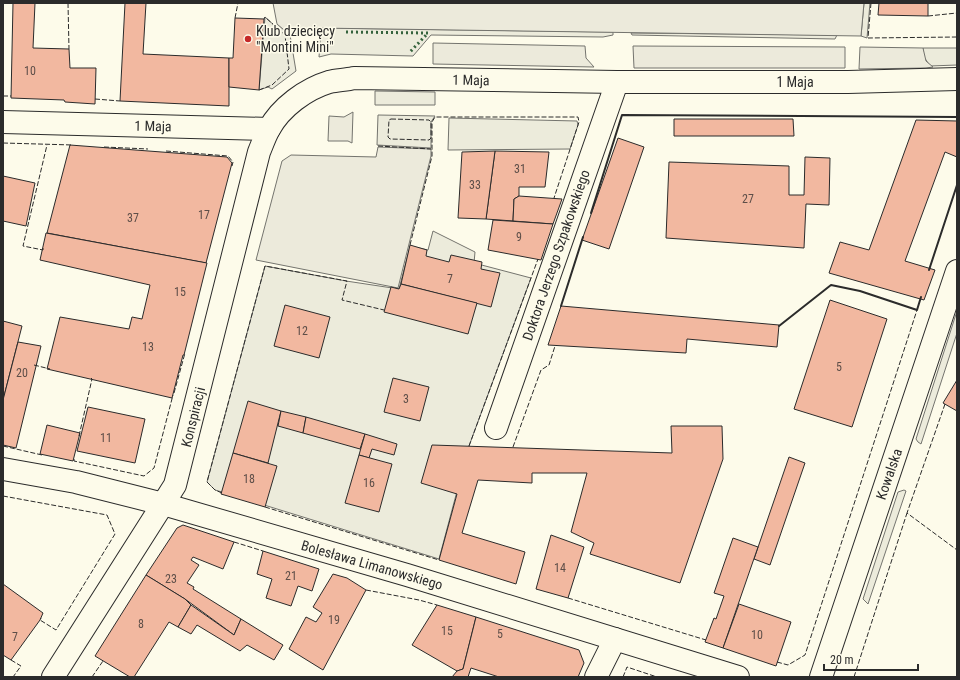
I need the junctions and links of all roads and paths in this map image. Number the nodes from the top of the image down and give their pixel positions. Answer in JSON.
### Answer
{"nodes":[{"id":1,"x":957,"y":79,"type":"edge"},
{"id":2,"x":617,"y":82,"type":"junction"},
{"id":3,"x":3,"y":122,"type":"edge"},
{"id":4,"x":269,"y":129,"type":"junction"},
{"id":5,"x":957,"y":271,"type":"edge"},
{"id":6,"x":496,"y":428,"type":"dead end"},
{"id":7,"x":3,"y":468,"type":"edge"},
{"id":8,"x":163,"y":504,"type":"junction"},
{"id":9,"x":615,"y":639,"type":"junction"},
{"id":10,"x":53,"y":677,"type":"edge"},
{"id":11,"x":596,"y":677,"type":"edge"},
{"id":12,"x":738,"y":677,"type":"edge"},
{"id":13,"x":821,"y":677,"type":"edge"}],
"edges":[{"from":1,"to":2,"type":"street","name":"1 Maja"},
{"from":2,"to":4,"type":"street","name":"1 Maja"},
{"from":2,"to":6,"type":"street","name":"Doktora Jerzego Szpakowskiego"},
{"from":3,"to":4,"type":"street","name":"1 Maja"},
{"from":4,"to":8,"type":"street","name":"Konspiracji"},
{"from":5,"to":13,"type":"street","name":"Kowalska"},
{"from":7,"to":8,"type":"street","name":"Bolesława Limanowskiego"},
{"from":8,"to":9,"type":"street","name":"Bolesława Limanowskiego"},
{"from":8,"to":10,"type":"street","name":"Konspiracji"},
{"from":9,"to":11,"type":"street"},
{"from":9,"to":12,"type":"street","name":"Bolesława Limanowskiego"}]}
